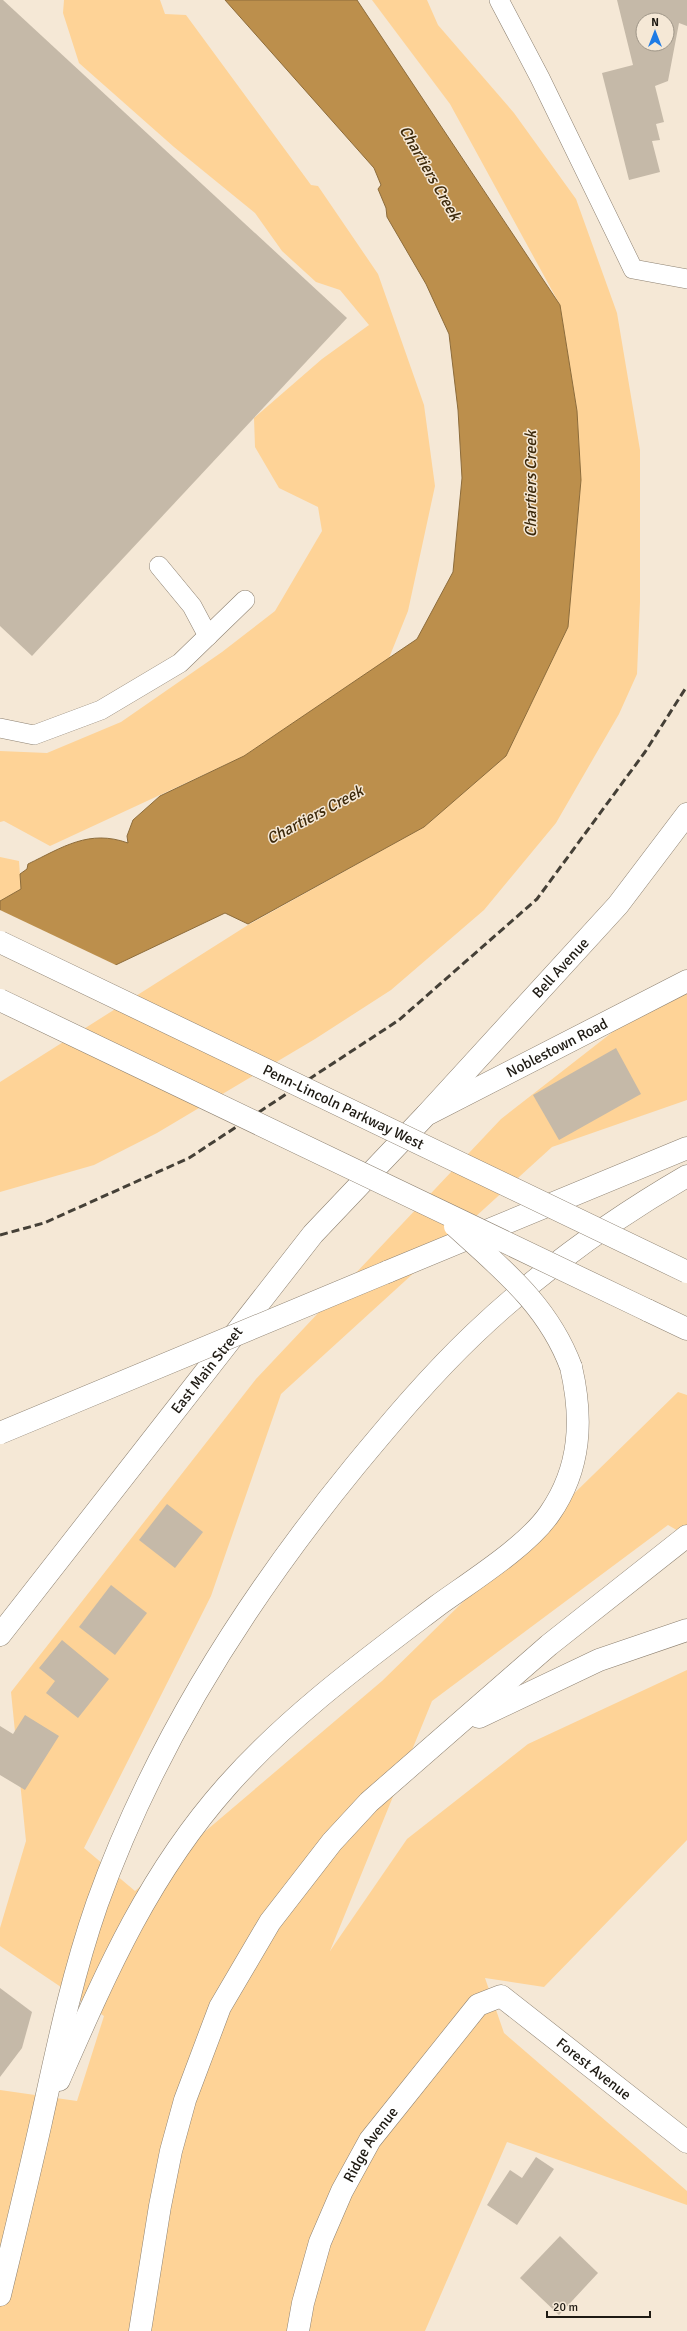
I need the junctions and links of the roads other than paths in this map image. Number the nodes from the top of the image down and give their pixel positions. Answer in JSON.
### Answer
{"nodes":[{"id":1,"x":499,"y":0,"type":"edge"},
{"id":2,"x":687,"y":279,"type":"edge"},
{"id":3,"x":159,"y":566,"type":"dead end"},
{"id":4,"x":245,"y":600,"type":"dead end"},
{"id":5,"x":208,"y":636,"type":"junction"},
{"id":6,"x":0,"y":728,"type":"edge"},
{"id":7,"x":687,"y":814,"type":"edge"},
{"id":8,"x":0,"y":942,"type":"edge"},
{"id":9,"x":687,"y":981,"type":"edge"},
{"id":10,"x":0,"y":1000,"type":"edge"},
{"id":11,"x":426,"y":1115,"type":"junction"},
{"id":12,"x":687,"y":1148,"type":"edge"},
{"id":13,"x":687,"y":1176,"type":"edge"},
{"id":14,"x":438,"y":1210,"type":"junction"},
{"id":15,"x":687,"y":1272,"type":"edge"},
{"id":16,"x":687,"y":1329,"type":"edge"},
{"id":17,"x":0,"y":1433,"type":"edge"},
{"id":18,"x":687,"y":1536,"type":"edge"},
{"id":19,"x":687,"y":1630,"type":"edge"},
{"id":20,"x":0,"y":1635,"type":"edge"},
{"id":21,"x":455,"y":1729,"type":"junction"},
{"id":22,"x":501,"y":1996,"type":"joint"},
{"id":23,"x":41,"y":2121,"type":"junction"},
{"id":24,"x":687,"y":2142,"type":"edge"},
{"id":25,"x":0,"y":2295,"type":"edge"},
{"id":26,"x":140,"y":2331,"type":"edge"},
{"id":27,"x":298,"y":2331,"type":"edge"}],
"edges":[{"from":1,"to":2,"type":"lane"},
{"from":3,"to":5,"type":"lane"},
{"from":4,"to":5,"type":"lane"},
{"from":5,"to":6,"type":"lane"},
{"from":7,"to":11,"type":"main road","name":"Bell Avenue"},
{"from":8,"to":15,"type":"main road","name":"Penn-Lincoln Parkway West","bridge":true},
{"from":9,"to":11,"type":"main road","name":"Noblestown Road"},
{"from":10,"to":14,"type":"main road","bridge":true},
{"from":11,"to":20,"type":"main road","name":"East Main Street"},
{"from":12,"to":17,"type":"main road","bridge":true},
{"from":13,"to":23,"type":"main road"},
{"from":14,"to":16,"type":"main road","bridge":true},
{"from":14,"to":23,"type":"main road","bridge":true},
{"from":18,"to":21,"type":"main road"},
{"from":19,"to":21,"type":"main road"},
{"from":21,"to":26,"type":"main road"},
{"from":22,"to":24,"type":"main road","name":"Forest Avenue"},
{"from":22,"to":27,"type":"main road","name":"Ridge Avenue"},
{"from":23,"to":25,"type":"main road"}]}
